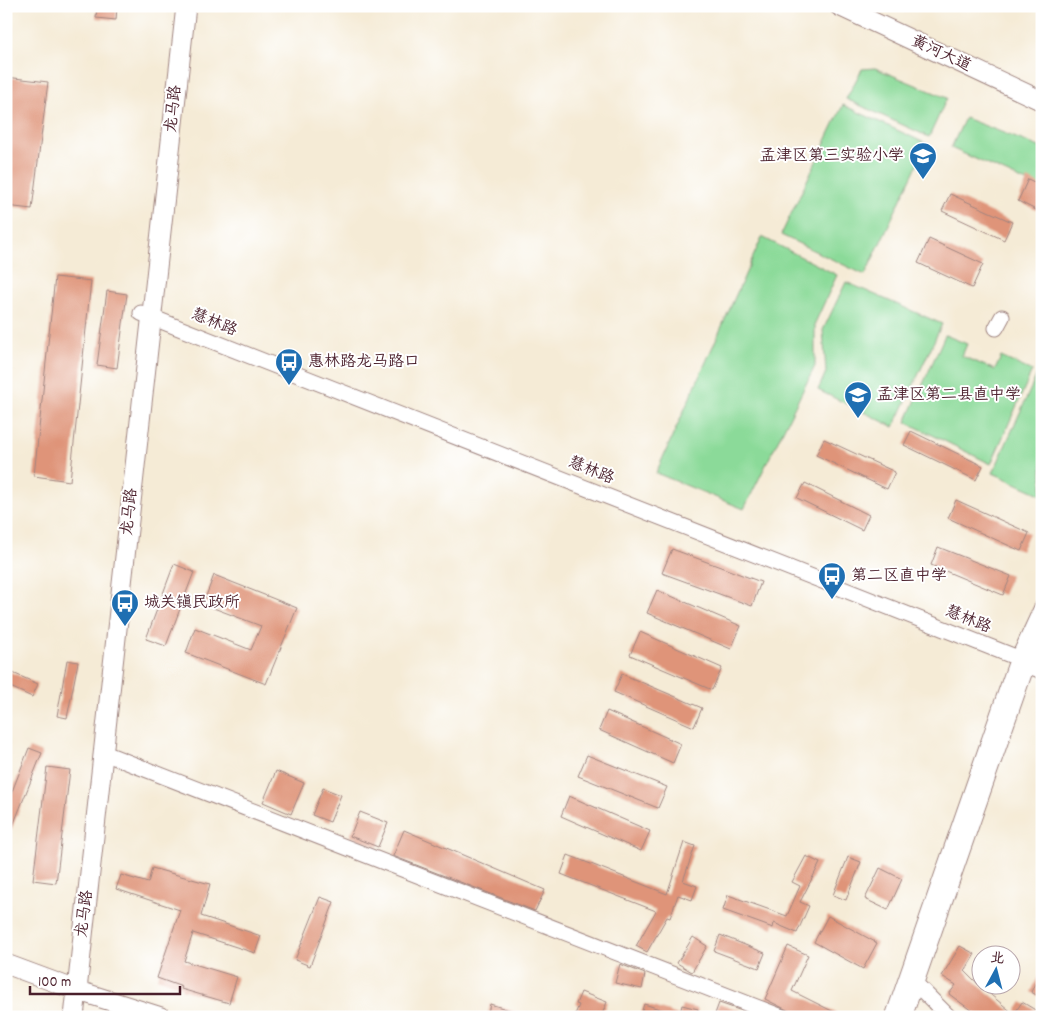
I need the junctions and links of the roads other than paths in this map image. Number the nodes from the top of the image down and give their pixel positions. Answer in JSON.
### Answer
{"nodes":[{"id":1,"x":174,"y":6,"type":"edge"},
{"id":2,"x":186,"y":6,"type":"edge"},
{"id":3,"x":839,"y":6,"type":"edge"},
{"id":4,"x":862,"y":6,"type":"edge"},
{"id":5,"x":1042,"y":90,"type":"edge"},
{"id":6,"x":1042,"y":101,"type":"edge"},
{"id":7,"x":146,"y":319,"type":"junction"},
{"id":8,"x":1042,"y":607,"type":"edge"},
{"id":9,"x":1042,"y":632,"type":"edge"},
{"id":10,"x":1020,"y":663,"type":"junction"},
{"id":11,"x":1042,"y":671,"type":"edge"},
{"id":12,"x":104,"y":752,"type":"junction"},
{"id":13,"x":6,"y":964,"type":"edge"},
{"id":14,"x":6,"y":976,"type":"edge"},
{"id":15,"x":910,"y":982,"type":"junction"},
{"id":16,"x":70,"y":1002,"type":"edge"},
{"id":17,"x":121,"y":1017,"type":"edge"},
{"id":18,"x":161,"y":1017,"type":"edge"},
{"id":19,"x":782,"y":1017,"type":"edge"},
{"id":20,"x":893,"y":1017,"type":"edge"},
{"id":21,"x":904,"y":1017,"type":"edge"},
{"id":22,"x":949,"y":1017,"type":"edge"}],
"edges":[{"from":1,"to":7,"type":"main road","name":"龙马路"},
{"from":2,"to":7,"type":"main road","name":"龙马路"},
{"from":3,"to":6,"type":"main road","name":"黄河大道"},
{"from":4,"to":5,"type":"main road","name":"黄河大道"},
{"from":7,"to":10,"type":"street","name":"慧林路"},
{"from":7,"to":12,"type":"main road","name":"龙马路"},
{"from":7,"to":16,"type":"main road","name":"龙马路"},
{"from":8,"to":10,"type":"street"},
{"from":9,"to":10,"type":"street"},
{"from":10,"to":11,"type":"street","name":"慧林路"},
{"from":10,"to":15,"type":"street"},
{"from":12,"to":16,"type":"main road","name":"龙马路"},
{"from":12,"to":19,"type":"street"},
{"from":13,"to":16,"type":"main road"},
{"from":14,"to":16,"type":"main road"},
{"from":15,"to":20,"type":"street"},
{"from":15,"to":21,"type":"street"},
{"from":15,"to":22,"type":"street"},
{"from":16,"to":17,"type":"main road"},
{"from":16,"to":18,"type":"main road"}]}
